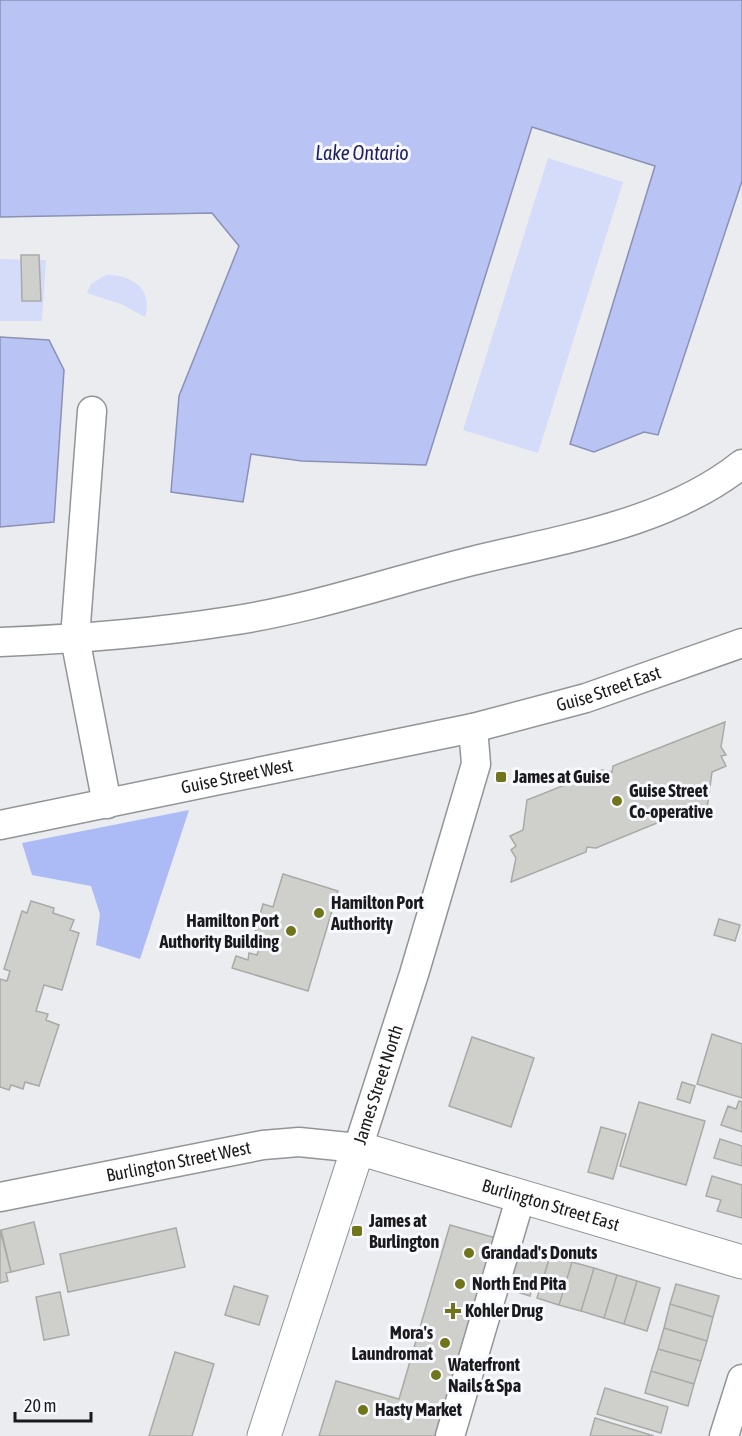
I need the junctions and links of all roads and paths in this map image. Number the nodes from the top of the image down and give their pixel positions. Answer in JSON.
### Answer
{"nodes":[{"id":1,"x":92,"y":411,"type":"dead end"},
{"id":2,"x":742,"y":464,"type":"edge"},
{"id":3,"x":75,"y":638,"type":"junction"},
{"id":4,"x":0,"y":642,"type":"edge"},
{"id":5,"x":742,"y":643,"type":"edge"},
{"id":6,"x":473,"y":728,"type":"junction"},
{"id":7,"x":107,"y":804,"type":"junction"},
{"id":8,"x":0,"y":825,"type":"edge"},
{"id":9,"x":358,"y":1148,"type":"junction"},
{"id":10,"x":521,"y":1196,"type":"junction"},
{"id":11,"x":0,"y":1197,"type":"edge"},
{"id":12,"x":742,"y":1262,"type":"edge"},
{"id":13,"x":742,"y":1379,"type":"edge"},
{"id":14,"x":264,"y":1436,"type":"edge"},
{"id":15,"x":450,"y":1436,"type":"edge"},
{"id":16,"x":724,"y":1436,"type":"edge"}],
"edges":[{"from":1,"to":3,"type":"street"},
{"from":2,"to":3,"type":"street"},
{"from":3,"to":4,"type":"street"},
{"from":3,"to":7,"type":"street"},
{"from":5,"to":6,"type":"street","name":"Guise Street East"},
{"from":6,"to":7,"type":"street","name":"Guise Street West"},
{"from":6,"to":9,"type":"street","name":"James Street North"},
{"from":7,"to":8,"type":"street","name":"Guise Street West"},
{"from":9,"to":10,"type":"main road","name":"Burlington Street East"},
{"from":9,"to":11,"type":"street","name":"Burlington Street West"},
{"from":9,"to":14,"type":"main road","name":"James Street North"},
{"from":10,"to":12,"type":"main road","name":"Burlington Street East"},
{"from":10,"to":15,"type":"street"},
{"from":13,"to":16,"type":"street"}]}
